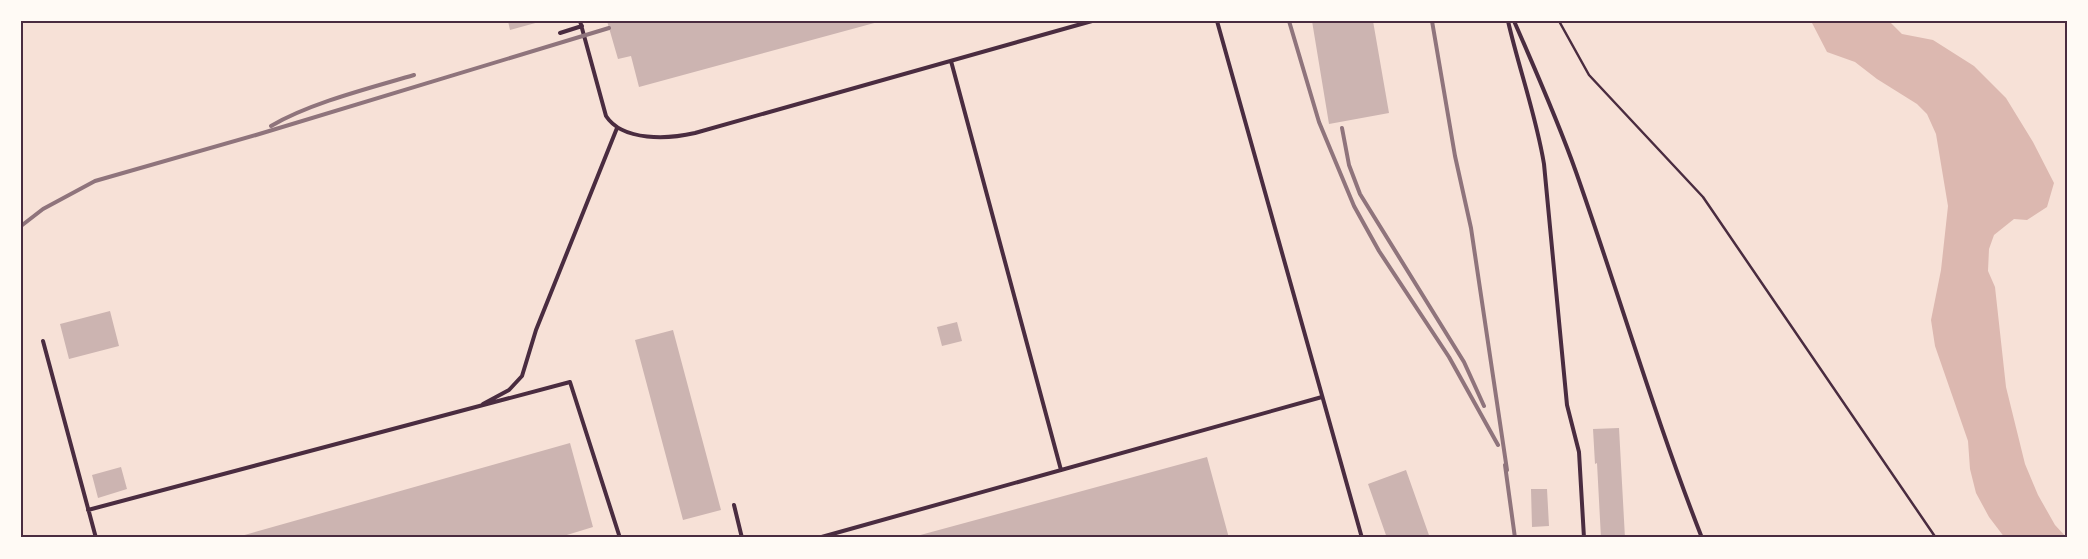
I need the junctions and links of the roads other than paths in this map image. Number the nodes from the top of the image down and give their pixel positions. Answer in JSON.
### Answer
{"nodes":[{"id":1,"x":1092,"y":21,"type":"edge"},
{"id":2,"x":1218,"y":21,"type":"edge"},
{"id":3,"x":1508,"y":21,"type":"edge"},
{"id":4,"x":1514,"y":21,"type":"edge"},
{"id":5,"x":581,"y":24,"type":"edge"},
{"id":6,"x":560,"y":33,"type":"dead end"},
{"id":7,"x":950,"y":61,"type":"junction"},
{"id":8,"x":617,"y":128,"type":"junction"},
{"id":9,"x":43,"y":341,"type":"dead end"},
{"id":10,"x":1322,"y":397,"type":"junction"},
{"id":11,"x":476,"y":407,"type":"junction"},
{"id":12,"x":1061,"y":470,"type":"junction"},
{"id":13,"x":734,"y":505,"type":"dead end"},
{"id":14,"x":88,"y":510,"type":"junction"},
{"id":15,"x":96,"y":538,"type":"edge"},
{"id":16,"x":620,"y":538,"type":"edge"},
{"id":17,"x":742,"y":538,"type":"edge"},
{"id":18,"x":818,"y":538,"type":"edge"},
{"id":19,"x":1362,"y":538,"type":"edge"},
{"id":20,"x":1584,"y":538,"type":"edge"},
{"id":21,"x":1702,"y":538,"type":"edge"}],
"edges":[{"from":1,"to":7,"type":"lane"},
{"from":2,"to":10,"type":"lane"},
{"from":3,"to":20,"type":"lane"},
{"from":4,"to":21,"type":"lane"},
{"from":5,"to":6,"type":"lane"},
{"from":5,"to":8,"type":"lane"},
{"from":7,"to":8,"type":"lane"},
{"from":7,"to":12,"type":"lane"},
{"from":8,"to":11,"type":"lane"},
{"from":9,"to":14,"type":"lane"},
{"from":10,"to":12,"type":"lane"},
{"from":10,"to":19,"type":"lane"},
{"from":11,"to":14,"type":"lane"},
{"from":11,"to":16,"type":"lane"},
{"from":12,"to":18,"type":"lane"},
{"from":13,"to":17,"type":"lane"},
{"from":14,"to":15,"type":"lane"}]}
